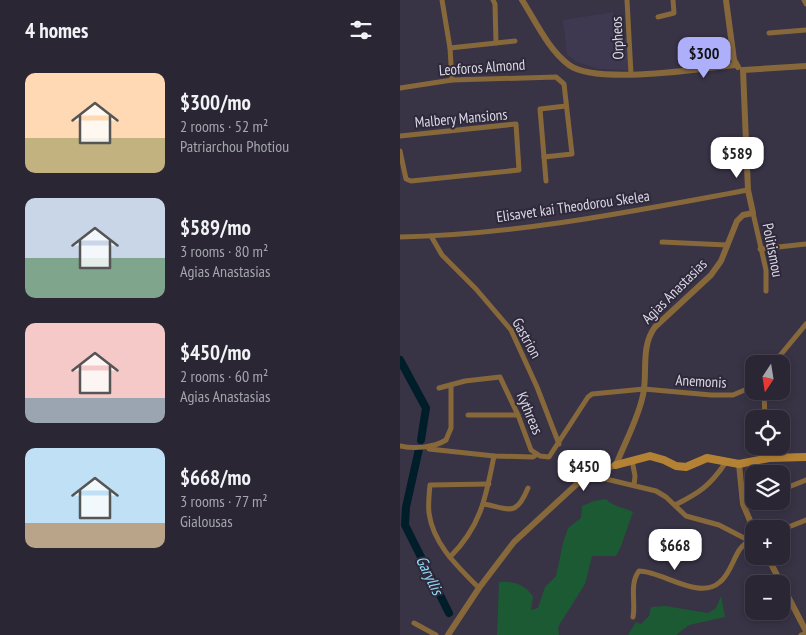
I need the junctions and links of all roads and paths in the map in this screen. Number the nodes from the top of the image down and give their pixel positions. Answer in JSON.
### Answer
{"nodes":[{"id":1,"x":442,"y":0,"type":"edge"},
{"id":2,"x":492,"y":0,"type":"edge"},
{"id":3,"x":522,"y":0,"type":"edge"},
{"id":4,"x":627,"y":0,"type":"edge"},
{"id":5,"x":673,"y":0,"type":"edge"},
{"id":6,"x":726,"y":0,"type":"edge"},
{"id":7,"x":804,"y":0,"type":"edge"},
{"id":8,"x":806,"y":4,"type":"edge"},
{"id":9,"x":658,"y":17,"type":"dead end"},
{"id":10,"x":806,"y":30,"type":"edge"},
{"id":11,"x":769,"y":33,"type":"dead end"},
{"id":12,"x":515,"y":41,"type":"dead end"},
{"id":13,"x":496,"y":43,"type":"junction"},
{"id":14,"x":450,"y":48,"type":"junction"},
{"id":15,"x":736,"y":65,"type":"junction"},
{"id":16,"x":806,"y":66,"type":"edge"},
{"id":17,"x":743,"y":70,"type":"junction"},
{"id":18,"x":631,"y":74,"type":"junction"},
{"id":19,"x":452,"y":80,"type":"junction"},
{"id":20,"x":400,"y":88,"type":"edge"},
{"id":21,"x":566,"y":106,"type":"junction"},
{"id":22,"x":400,"y":136,"type":"edge"},
{"id":23,"x":400,"y":151,"type":"edge"},
{"id":24,"x":544,"y":157,"type":"junction"},
{"id":25,"x":401,"y":158,"type":"edge"},
{"id":26,"x":546,"y":181,"type":"dead end"},
{"id":27,"x":748,"y":190,"type":"junction"},
{"id":28,"x":753,"y":213,"type":"junction"},
{"id":29,"x":431,"y":236,"type":"junction"},
{"id":30,"x":400,"y":237,"type":"edge"},
{"id":31,"x":662,"y":242,"type":"dead end"},
{"id":32,"x":806,"y":244,"type":"edge"},
{"id":33,"x":727,"y":246,"type":"junction"},
{"id":34,"x":760,"y":249,"type":"junction"},
{"id":35,"x":766,"y":291,"type":"dead end"},
{"id":36,"x":806,"y":324,"type":"edge"},
{"id":37,"x":781,"y":355,"type":"edge"},
{"id":38,"x":451,"y":385,"type":"junction"},
{"id":39,"x":439,"y":388,"type":"dead end"},
{"id":40,"x":644,"y":389,"type":"junction"},
{"id":41,"x":745,"y":391,"type":"edge"},
{"id":42,"x":468,"y":415,"type":"dead end"},
{"id":43,"x":518,"y":415,"type":"junction"},
{"id":44,"x":559,"y":444,"type":"junction"},
{"id":45,"x":400,"y":446,"type":"edge"},
{"id":46,"x":429,"y":449,"type":"dead end"},
{"id":47,"x":536,"y":455,"type":"junction"},
{"id":48,"x":761,"y":455,"type":"edge"},
{"id":49,"x":494,"y":456,"type":"junction"},
{"id":50,"x":806,"y":457,"type":"edge"},
{"id":51,"x":761,"y":459,"type":"junction"},
{"id":52,"x":632,"y":460,"type":"junction"},
{"id":53,"x":726,"y":462,"type":"junction"},
{"id":54,"x":739,"y":464,"type":"junction"},
{"id":55,"x":616,"y":465,"type":"junction"},
{"id":56,"x":594,"y":473,"type":"junction"},
{"id":57,"x":806,"y":480,"type":"edge"},
{"id":58,"x":488,"y":484,"type":"junction"},
{"id":59,"x":634,"y":485,"type":"junction"},
{"id":60,"x":790,"y":486,"type":"edge"},
{"id":61,"x":528,"y":488,"type":"dead end"},
{"id":62,"x":484,"y":504,"type":"junction"},
{"id":63,"x":675,"y":505,"type":"junction"},
{"id":64,"x":750,"y":520,"type":"edge"},
{"id":65,"x":804,"y":520,"type":"edge"},
{"id":66,"x":790,"y":526,"type":"edge"},
{"id":67,"x":806,"y":528,"type":"edge"},
{"id":68,"x":745,"y":538,"type":"edge"},
{"id":69,"x":745,"y":543,"type":"edge"},
{"id":70,"x":450,"y":557,"type":"junction"},
{"id":71,"x":772,"y":565,"type":"edge"},
{"id":72,"x":479,"y":588,"type":"junction"},
{"id":73,"x":633,"y":617,"type":"dead end"},
{"id":74,"x":414,"y":623,"type":"dead end"},
{"id":75,"x":806,"y":632,"type":"edge"},
{"id":76,"x":436,"y":635,"type":"edge"},
{"id":77,"x":448,"y":635,"type":"edge"},
{"id":78,"x":801,"y":635,"type":"edge"}],
"edges":[{"from":1,"to":14,"type":"street"},
{"from":2,"to":13,"type":"street"},
{"from":3,"to":18,"type":"street"},
{"from":4,"to":18,"type":"street","name":"Orpheos"},
{"from":5,"to":9,"type":"street"},
{"from":6,"to":15,"type":"street"},
{"from":7,"to":8,"type":"street"},
{"from":10,"to":11,"type":"street"},
{"from":12,"to":13,"type":"street"},
{"from":13,"to":14,"type":"street"},
{"from":14,"to":19,"type":"street"},
{"from":15,"to":17,"type":"street"},
{"from":15,"to":18,"type":"street"},
{"from":16,"to":17,"type":"street"},
{"from":17,"to":27,"type":"street"},
{"from":19,"to":20,"type":"street","name":"Leoforos Almond"},
{"from":19,"to":21,"type":"street","name":"Leoforos Almond"},
{"from":21,"to":24,"type":"street"},
{"from":21,"to":24,"type":"street"},
{"from":22,"to":25,"type":"street","name":"Malbery Mansions"},
{"from":23,"to":25,"type":"street","name":"Malbery Mansions"},
{"from":24,"to":26,"type":"street"},
{"from":27,"to":28,"type":"street"},
{"from":27,"to":29,"type":"street","name":"Elisavet kai Theodorou Skelea"},
{"from":28,"to":33,"type":"street","name":"Agias Anastasias"},
{"from":28,"to":34,"type":"street","name":"Politismou"},
{"from":29,"to":30,"type":"street","name":"Elisavet kai Theodorou Skelea"},
{"from":29,"to":44,"type":"street","name":"Gastrion"},
{"from":31,"to":33,"type":"street"},
{"from":32,"to":34,"type":"street"},
{"from":33,"to":40,"type":"street","name":"Agias Anastasias"},
{"from":34,"to":35,"type":"street","name":"Politismou"},
{"from":36,"to":37,"type":"street"},
{"from":38,"to":39,"type":"street"},
{"from":38,"to":43,"type":"street","name":"Kythreas"},
{"from":38,"to":45,"type":"street"},
{"from":40,"to":41,"type":"street","name":"Anemonis"},
{"from":40,"to":44,"type":"street","name":"Kythreas"},
{"from":40,"to":55,"type":"street","name":"Agias Anastasias"},
{"from":42,"to":43,"type":"street"},
{"from":43,"to":47,"type":"street","name":"Kythreas"},
{"from":44,"to":47,"type":"street","name":"Kythreas"},
{"from":46,"to":49,"type":"street"},
{"from":47,"to":49,"type":"street"},
{"from":48,"to":51,"type":"street"},
{"from":49,"to":58,"type":"street"},
{"from":50,"to":51,"type":"main road"},
{"from":51,"to":54,"type":"main road"},
{"from":52,"to":53,"type":"main road"},
{"from":52,"to":55,"type":"main road"},
{"from":52,"to":59,"type":"street"},
{"from":53,"to":54,"type":"main road"},
{"from":53,"to":63,"type":"street"},
{"from":54,"to":64,"type":"street"},
{"from":55,"to":56,"type":"street"},
{"from":56,"to":59,"type":"street"},
{"from":56,"to":72,"type":"street"},
{"from":57,"to":60,"type":"street"},
{"from":58,"to":62,"type":"street"},
{"from":58,"to":70,"type":"street"},
{"from":59,"to":63,"type":"street"},
{"from":61,"to":62,"type":"street"},
{"from":62,"to":70,"type":"street"},
{"from":63,"to":68,"type":"street"},
{"from":65,"to":66,"type":"street"},
{"from":65,"to":67,"type":"street"},
{"from":69,"to":73,"type":"street"},
{"from":70,"to":72,"type":"street"},
{"from":71,"to":75,"type":"street"},
{"from":72,"to":77,"type":"street"},
{"from":74,"to":76,"type":"street"},
{"from":75,"to":78,"type":"street"}]}
